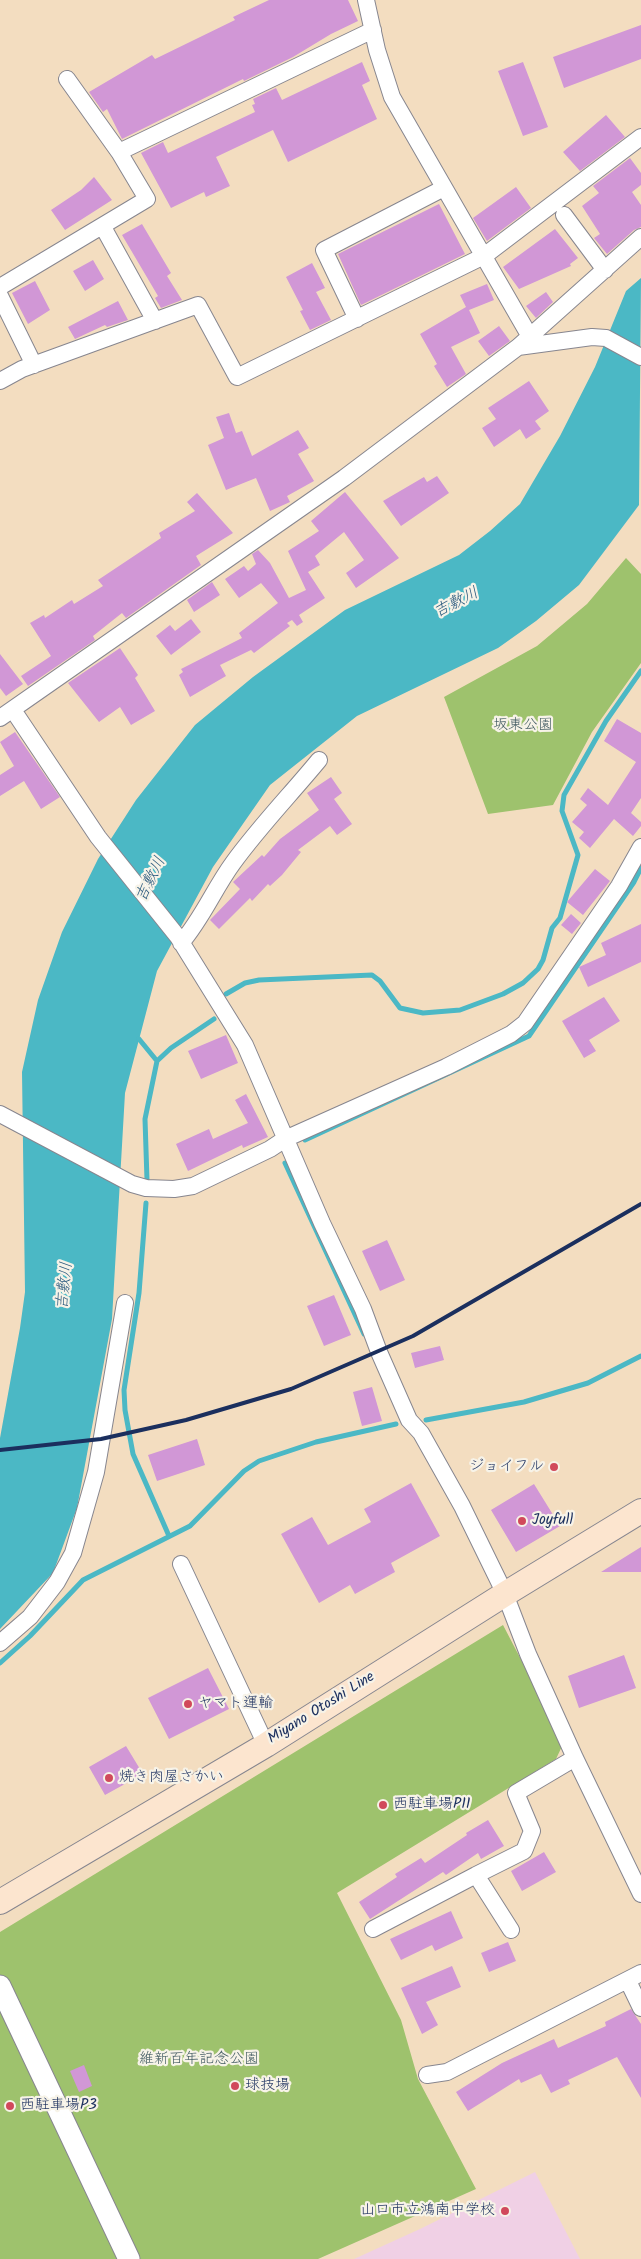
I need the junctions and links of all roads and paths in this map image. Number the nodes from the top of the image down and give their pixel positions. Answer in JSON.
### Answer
{"nodes":[{"id":1,"x":366,"y":0,"type":"edge"},
{"id":2,"x":373,"y":30,"type":"junction"},
{"id":3,"x":67,"y":79,"type":"dead end"},
{"id":4,"x":641,"y":138,"type":"edge"},
{"id":5,"x":119,"y":152,"type":"junction"},
{"id":6,"x":444,"y":188,"type":"junction"},
{"id":7,"x":564,"y":215,"type":"dead end"},
{"id":8,"x":103,"y":227,"type":"junction"},
{"id":9,"x":641,"y":238,"type":"edge"},
{"id":10,"x":484,"y":256,"type":"junction"},
{"id":11,"x":605,"y":270,"type":"junction"},
{"id":12,"x":0,"y":287,"type":"edge"},
{"id":13,"x":0,"y":296,"type":"edge"},
{"id":14,"x":357,"y":319,"type":"junction"},
{"id":15,"x":155,"y":321,"type":"junction"},
{"id":16,"x":529,"y":335,"type":"junction"},
{"id":17,"x":518,"y":347,"type":"junction"},
{"id":18,"x":641,"y":358,"type":"edge"},
{"id":19,"x":34,"y":365,"type":"junction"},
{"id":20,"x":0,"y":381,"type":"edge"},
{"id":21,"x":6,"y":714,"type":"edge"},
{"id":22,"x":319,"y":760,"type":"dead end"},
{"id":23,"x":641,"y":847,"type":"edge"},
{"id":24,"x":180,"y":940,"type":"junction"},
{"id":25,"x":6,"y":1118,"type":"edge"},
{"id":26,"x":285,"y":1139,"type":"junction"},
{"id":27,"x":125,"y":1303,"type":"dead end"},
{"id":28,"x":641,"y":1511,"type":"edge"},
{"id":29,"x":181,"y":1564,"type":"dead end"},
{"id":30,"x":505,"y":1594,"type":"junction"},
{"id":31,"x":0,"y":1643,"type":"edge"},
{"id":32,"x":266,"y":1745,"type":"junction"},
{"id":33,"x":575,"y":1758,"type":"junction"},
{"id":34,"x":476,"y":1875,"type":"junction"},
{"id":35,"x":641,"y":1894,"type":"edge"},
{"id":36,"x":0,"y":1902,"type":"edge"},
{"id":37,"x":373,"y":1929,"type":"dead end"},
{"id":38,"x":511,"y":1930,"type":"dead end"},
{"id":39,"x":634,"y":1977,"type":"edge"},
{"id":40,"x":0,"y":1986,"type":"edge"},
{"id":41,"x":641,"y":2008,"type":"edge"},
{"id":42,"x":427,"y":2075,"type":"dead end"},
{"id":43,"x":129,"y":2259,"type":"edge"}],
"edges":[{"from":1,"to":2,"type":"street"},
{"from":2,"to":5,"type":"street"},
{"from":2,"to":6,"type":"street"},
{"from":3,"to":5,"type":"street"},
{"from":4,"to":10,"type":"street"},
{"from":5,"to":8,"type":"street"},
{"from":6,"to":10,"type":"street"},
{"from":6,"to":14,"type":"street"},
{"from":7,"to":11,"type":"street"},
{"from":8,"to":12,"type":"street"},
{"from":8,"to":15,"type":"street"},
{"from":9,"to":11,"type":"street"},
{"from":10,"to":14,"type":"street"},
{"from":10,"to":16,"type":"street"},
{"from":11,"to":16,"type":"street"},
{"from":13,"to":19,"type":"street"},
{"from":14,"to":15,"type":"street"},
{"from":15,"to":19,"type":"street"},
{"from":16,"to":17,"type":"street"},
{"from":17,"to":18,"type":"street"},
{"from":17,"to":21,"type":"street"},
{"from":19,"to":20,"type":"street"},
{"from":21,"to":24,"type":"street"},
{"from":22,"to":24,"type":"street"},
{"from":23,"to":26,"type":"street"},
{"from":24,"to":26,"type":"street"},
{"from":25,"to":26,"type":"street"},
{"from":26,"to":30,"type":"street"},
{"from":27,"to":31,"type":"street"},
{"from":28,"to":30,"type":"main road","name":"Miyano Otoshi Line"},
{"from":29,"to":32,"type":"street"},
{"from":30,"to":32,"type":"main road","name":"Miyano Otoshi Line"},
{"from":30,"to":33,"type":"street"},
{"from":32,"to":36,"type":"main road","name":"Miyano Otoshi Line"},
{"from":33,"to":34,"type":"street"},
{"from":33,"to":35,"type":"street"},
{"from":34,"to":37,"type":"street"},
{"from":34,"to":38,"type":"street"},
{"from":39,"to":41,"type":"street"},
{"from":39,"to":42,"type":"street"},
{"from":40,"to":43,"type":"street"}]}
